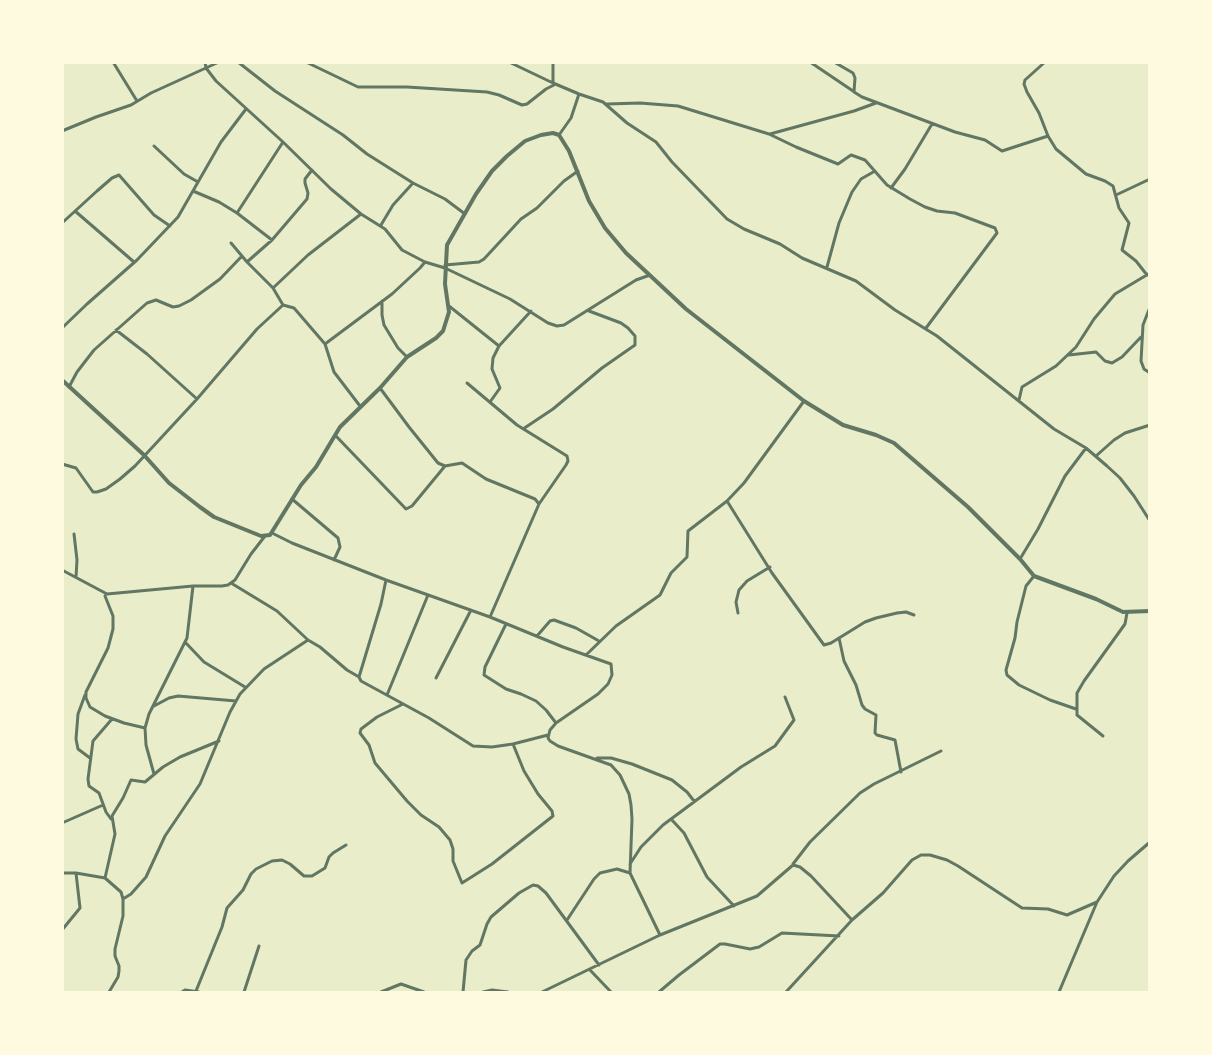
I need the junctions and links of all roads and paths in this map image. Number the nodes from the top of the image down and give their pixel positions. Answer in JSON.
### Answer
{"nodes":[{"id":1,"x":113,"y":62,"type":"edge"},
{"id":2,"x":205,"y":62,"type":"edge"},
{"id":3,"x":218,"y":62,"type":"edge"},
{"id":4,"x":238,"y":62,"type":"edge"},
{"id":5,"x":306,"y":62,"type":"edge"},
{"id":6,"x":509,"y":62,"type":"edge"},
{"id":7,"x":553,"y":62,"type":"edge"},
{"id":8,"x":810,"y":62,"type":"edge"},
{"id":9,"x":834,"y":62,"type":"edge"},
{"id":10,"x":1045,"y":62,"type":"edge"},
{"id":11,"x":206,"y":68,"type":"junction"},
{"id":12,"x":554,"y":84,"type":"junction"},
{"id":13,"x":854,"y":91,"type":"junction"},
{"id":14,"x":579,"y":94,"type":"junction"},
{"id":15,"x":137,"y":101,"type":"junction"},
{"id":16,"x":877,"y":103,"type":"junction"},
{"id":17,"x":607,"y":104,"type":"junction"},
{"id":18,"x":246,"y":109,"type":"junction"},
{"id":19,"x":932,"y":124,"type":"junction"},
{"id":20,"x":62,"y":131,"type":"edge"},
{"id":21,"x":769,"y":134,"type":"junction"},
{"id":22,"x":559,"y":135,"type":"junction"},
{"id":23,"x":1048,"y":136,"type":"junction"},
{"id":24,"x":284,"y":142,"type":"junction"},
{"id":25,"x":154,"y":146,"type":"dead end"},
{"id":26,"x":312,"y":170,"type":"junction"},
{"id":27,"x":875,"y":171,"type":"junction"},
{"id":28,"x":578,"y":172,"type":"junction"},
{"id":29,"x":1150,"y":179,"type":"edge"},
{"id":30,"x":198,"y":182,"type":"junction"},
{"id":31,"x":413,"y":183,"type":"junction"},
{"id":32,"x":891,"y":188,"type":"junction"},
{"id":33,"x":193,"y":191,"type":"junction"},
{"id":34,"x":1116,"y":196,"type":"junction"},
{"id":35,"x":75,"y":211,"type":"junction"},
{"id":36,"x":237,"y":213,"type":"junction"},
{"id":37,"x":361,"y":214,"type":"junction"},
{"id":38,"x":465,"y":214,"type":"junction"},
{"id":39,"x":62,"y":224,"type":"edge"},
{"id":40,"x":380,"y":225,"type":"junction"},
{"id":41,"x":170,"y":226,"type":"junction"},
{"id":42,"x":272,"y":240,"type":"junction"},
{"id":43,"x":232,"y":243,"type":"dead end"},
{"id":44,"x":242,"y":256,"type":"junction"},
{"id":45,"x":134,"y":262,"type":"junction"},
{"id":46,"x":247,"y":262,"type":"junction"},
{"id":47,"x":425,"y":262,"type":"junction"},
{"id":48,"x":445,"y":266,"type":"junction"},
{"id":49,"x":827,"y":267,"type":"junction"},
{"id":50,"x":1148,"y":274,"type":"edge"},
{"id":51,"x":650,"y":276,"type":"junction"},
{"id":52,"x":273,"y":288,"type":"junction"},
{"id":53,"x":382,"y":302,"type":"junction"},
{"id":54,"x":283,"y":305,"type":"junction"},
{"id":55,"x":448,"y":305,"type":"junction"},
{"id":56,"x":1150,"y":307,"type":"edge"},
{"id":57,"x":588,"y":310,"type":"junction"},
{"id":58,"x":531,"y":311,"type":"junction"},
{"id":59,"x":62,"y":328,"type":"edge"},
{"id":60,"x":926,"y":328,"type":"junction"},
{"id":61,"x":116,"y":330,"type":"junction"},
{"id":62,"x":1142,"y":337,"type":"junction"},
{"id":63,"x":325,"y":344,"type":"junction"},
{"id":64,"x":499,"y":346,"type":"junction"},
{"id":65,"x":1068,"y":355,"type":"junction"},
{"id":66,"x":407,"y":358,"type":"junction"},
{"id":67,"x":1150,"y":373,"type":"edge"},
{"id":68,"x":62,"y":380,"type":"edge"},
{"id":69,"x":467,"y":383,"type":"dead end"},
{"id":70,"x":69,"y":387,"type":"junction"},
{"id":71,"x":380,"y":388,"type":"junction"},
{"id":72,"x":197,"y":399,"type":"junction"},
{"id":73,"x":1019,"y":400,"type":"junction"},
{"id":74,"x":804,"y":401,"type":"junction"},
{"id":75,"x":490,"y":402,"type":"junction"},
{"id":76,"x":360,"y":406,"type":"junction"},
{"id":77,"x":1150,"y":425,"type":"edge"},
{"id":78,"x":523,"y":429,"type":"junction"},
{"id":79,"x":335,"y":434,"type":"junction"},
{"id":80,"x":1086,"y":448,"type":"junction"},
{"id":81,"x":144,"y":456,"type":"junction"},
{"id":82,"x":1096,"y":456,"type":"junction"},
{"id":83,"x":62,"y":464,"type":"edge"},
{"id":84,"x":445,"y":466,"type":"junction"},
{"id":85,"x":292,"y":499,"type":"junction"},
{"id":86,"x":727,"y":501,"type":"junction"},
{"id":87,"x":539,"y":504,"type":"junction"},
{"id":88,"x":1150,"y":521,"type":"edge"},
{"id":89,"x":272,"y":533,"type":"junction"},
{"id":90,"x":74,"y":534,"type":"dead end"},
{"id":91,"x":265,"y":536,"type":"junction"},
{"id":92,"x":1020,"y":559,"type":"junction"},
{"id":93,"x":334,"y":560,"type":"junction"},
{"id":94,"x":770,"y":567,"type":"junction"},
{"id":95,"x":62,"y":570,"type":"edge"},
{"id":96,"x":1034,"y":576,"type":"junction"},
{"id":97,"x":76,"y":577,"type":"junction"},
{"id":98,"x":386,"y":580,"type":"junction"},
{"id":99,"x":231,"y":583,"type":"junction"},
{"id":100,"x":193,"y":586,"type":"junction"},
{"id":101,"x":428,"y":595,"type":"junction"},
{"id":102,"x":105,"y":596,"type":"dead end"},
{"id":103,"x":472,"y":610,"type":"junction"},
{"id":104,"x":1150,"y":611,"type":"edge"},
{"id":105,"x":738,"y":613,"type":"dead end"},
{"id":106,"x":1127,"y":613,"type":"junction"},
{"id":107,"x":914,"y":615,"type":"dead end"},
{"id":108,"x":490,"y":617,"type":"junction"},
{"id":109,"x":506,"y":624,"type":"junction"},
{"id":110,"x":537,"y":636,"type":"junction"},
{"id":111,"x":839,"y":638,"type":"junction"},
{"id":112,"x":308,"y":640,"type":"junction"},
{"id":113,"x":599,"y":641,"type":"junction"},
{"id":114,"x":185,"y":642,"type":"junction"},
{"id":115,"x":586,"y":655,"type":"junction"},
{"id":116,"x":358,"y":676,"type":"junction"},
{"id":117,"x":436,"y":678,"type":"dead end"},
{"id":118,"x":245,"y":687,"type":"junction"},
{"id":119,"x":86,"y":692,"type":"junction"},
{"id":120,"x":387,"y":695,"type":"junction"},
{"id":121,"x":785,"y":697,"type":"dead end"},
{"id":122,"x":236,"y":700,"type":"junction"},
{"id":123,"x":403,"y":704,"type":"junction"},
{"id":124,"x":154,"y":706,"type":"junction"},
{"id":125,"x":1076,"y":709,"type":"junction"},
{"id":126,"x":112,"y":719,"type":"junction"},
{"id":127,"x":556,"y":723,"type":"junction"},
{"id":128,"x":145,"y":728,"type":"junction"},
{"id":129,"x":548,"y":735,"type":"junction"},
{"id":130,"x":1103,"y":736,"type":"dead end"},
{"id":131,"x":219,"y":741,"type":"junction"},
{"id":132,"x":513,"y":744,"type":"junction"},
{"id":133,"x":941,"y":751,"type":"dead end"},
{"id":134,"x":90,"y":758,"type":"junction"},
{"id":135,"x":594,"y":758,"type":"junction"},
{"id":136,"x":901,"y":772,"type":"junction"},
{"id":137,"x":154,"y":774,"type":"junction"},
{"id":138,"x":694,"y":801,"type":"junction"},
{"id":139,"x":103,"y":805,"type":"junction"},
{"id":140,"x":671,"y":819,"type":"junction"},
{"id":141,"x":112,"y":820,"type":"junction"},
{"id":142,"x":62,"y":823,"type":"edge"},
{"id":143,"x":1150,"y":842,"type":"edge"},
{"id":144,"x":346,"y":846,"type":"dead end"},
{"id":145,"x":630,"y":864,"type":"junction"},
{"id":146,"x":793,"y":865,"type":"junction"},
{"id":147,"x":62,"y":873,"type":"edge"},
{"id":148,"x":76,"y":873,"type":"junction"},
{"id":149,"x":630,"y":873,"type":"junction"},
{"id":150,"x":105,"y":878,"type":"junction"},
{"id":151,"x":123,"y":899,"type":"junction"},
{"id":152,"x":1097,"y":902,"type":"junction"},
{"id":153,"x":734,"y":906,"type":"junction"},
{"id":154,"x":567,"y":920,"type":"junction"},
{"id":155,"x":852,"y":920,"type":"junction"},
{"id":156,"x":62,"y":930,"type":"edge"},
{"id":157,"x":660,"y":935,"type":"junction"},
{"id":158,"x":839,"y":936,"type":"junction"},
{"id":159,"x":259,"y":946,"type":"dead end"},
{"id":160,"x":599,"y":965,"type":"junction"},
{"id":161,"x":590,"y":970,"type":"junction"},
{"id":162,"x":109,"y":992,"type":"edge"},
{"id":163,"x":182,"y":992,"type":"edge"},
{"id":164,"x":198,"y":992,"type":"edge"},
{"id":165,"x":244,"y":992,"type":"edge"},
{"id":166,"x":381,"y":992,"type":"edge"},
{"id":167,"x":424,"y":992,"type":"edge"},
{"id":168,"x":463,"y":992,"type":"edge"},
{"id":169,"x":483,"y":992,"type":"edge"},
{"id":170,"x":497,"y":992,"type":"edge"},
{"id":171,"x":508,"y":992,"type":"edge"},
{"id":172,"x":542,"y":992,"type":"edge"},
{"id":173,"x":611,"y":992,"type":"edge"},
{"id":174,"x":659,"y":992,"type":"edge"},
{"id":175,"x":786,"y":992,"type":"edge"},
{"id":176,"x":1059,"y":992,"type":"edge"}],
"edges":[{"from":1,"to":15,"type":"street"},
{"from":2,"to":11,"type":"street"},
{"from":3,"to":11,"type":"street"},
{"from":4,"to":31,"type":"street"},
{"from":5,"to":12,"type":"street"},
{"from":6,"to":12,"type":"street"},
{"from":7,"to":12,"type":"street"},
{"from":8,"to":13,"type":"street"},
{"from":9,"to":13,"type":"street"},
{"from":10,"to":23,"type":"street"},
{"from":11,"to":15,"type":"street"},
{"from":11,"to":18,"type":"street"},
{"from":12,"to":14,"type":"street"},
{"from":13,"to":16,"type":"street"},
{"from":14,"to":17,"type":"street"},
{"from":14,"to":22,"type":"street"},
{"from":15,"to":20,"type":"street"},
{"from":16,"to":19,"type":"street"},
{"from":16,"to":21,"type":"street"},
{"from":17,"to":21,"type":"street"},
{"from":17,"to":49,"type":"street"},
{"from":18,"to":24,"type":"street"},
{"from":18,"to":30,"type":"street"},
{"from":19,"to":23,"type":"street"},
{"from":19,"to":32,"type":"street"},
{"from":21,"to":27,"type":"street"},
{"from":22,"to":28,"type":"street"},
{"from":22,"to":38,"type":"street"},
{"from":23,"to":34,"type":"street"},
{"from":24,"to":26,"type":"street"},
{"from":24,"to":36,"type":"street"},
{"from":25,"to":30,"type":"street"},
{"from":26,"to":37,"type":"street"},
{"from":26,"to":42,"type":"street"},
{"from":27,"to":32,"type":"street"},
{"from":27,"to":49,"type":"street"},
{"from":28,"to":48,"type":"street"},
{"from":28,"to":51,"type":"street"},
{"from":29,"to":34,"type":"street"},
{"from":30,"to":33,"type":"street"},
{"from":31,"to":38,"type":"street"},
{"from":31,"to":40,"type":"street"},
{"from":32,"to":60,"type":"street"},
{"from":33,"to":36,"type":"street"},
{"from":33,"to":41,"type":"street"},
{"from":34,"to":50,"type":"street"},
{"from":35,"to":39,"type":"street"},
{"from":35,"to":41,"type":"street"},
{"from":35,"to":45,"type":"street"},
{"from":36,"to":42,"type":"street"},
{"from":37,"to":40,"type":"street"},
{"from":37,"to":52,"type":"street"},
{"from":38,"to":48,"type":"street"},
{"from":40,"to":47,"type":"street"},
{"from":41,"to":45,"type":"street"},
{"from":42,"to":46,"type":"street"},
{"from":43,"to":44,"type":"street"},
{"from":44,"to":46,"type":"street"},
{"from":44,"to":61,"type":"street"},
{"from":45,"to":59,"type":"street"},
{"from":46,"to":52,"type":"street"},
{"from":47,"to":48,"type":"street"},
{"from":47,"to":53,"type":"street"},
{"from":48,"to":55,"type":"street"},
{"from":48,"to":58,"type":"street"},
{"from":49,"to":60,"type":"street"},
{"from":50,"to":65,"type":"street"},
{"from":51,"to":57,"type":"street"},
{"from":51,"to":74,"type":"street"},
{"from":52,"to":54,"type":"street"},
{"from":53,"to":63,"type":"street"},
{"from":53,"to":66,"type":"street"},
{"from":54,"to":63,"type":"street"},
{"from":54,"to":72,"type":"street"},
{"from":55,"to":64,"type":"street"},
{"from":55,"to":66,"type":"street"},
{"from":56,"to":62,"type":"street"},
{"from":57,"to":58,"type":"street"},
{"from":57,"to":78,"type":"street"},
{"from":58,"to":64,"type":"street"},
{"from":60,"to":73,"type":"street"},
{"from":61,"to":70,"type":"street"},
{"from":61,"to":72,"type":"street"},
{"from":62,"to":65,"type":"street"},
{"from":62,"to":67,"type":"street"},
{"from":63,"to":76,"type":"street"},
{"from":64,"to":75,"type":"street"},
{"from":65,"to":73,"type":"street"},
{"from":66,"to":71,"type":"street"},
{"from":68,"to":70,"type":"street"},
{"from":69,"to":75,"type":"street"},
{"from":70,"to":81,"type":"street"},
{"from":71,"to":76,"type":"street"},
{"from":71,"to":84,"type":"street"},
{"from":72,"to":81,"type":"street"},
{"from":73,"to":80,"type":"street"},
{"from":74,"to":86,"type":"street"},
{"from":74,"to":92,"type":"street"},
{"from":75,"to":78,"type":"street"},
{"from":76,"to":79,"type":"street"},
{"from":77,"to":82,"type":"street"},
{"from":78,"to":87,"type":"street"},
{"from":79,"to":84,"type":"street"},
{"from":79,"to":85,"type":"street"},
{"from":80,"to":82,"type":"street"},
{"from":80,"to":92,"type":"street"},
{"from":81,"to":83,"type":"street"},
{"from":81,"to":91,"type":"street"},
{"from":82,"to":88,"type":"street"},
{"from":84,"to":87,"type":"street"},
{"from":85,"to":89,"type":"street"},
{"from":85,"to":93,"type":"street"},
{"from":86,"to":94,"type":"street"},
{"from":86,"to":113,"type":"street"},
{"from":87,"to":108,"type":"street"},
{"from":89,"to":91,"type":"street"},
{"from":89,"to":93,"type":"street"},
{"from":90,"to":97,"type":"street"},
{"from":91,"to":99,"type":"street"},
{"from":92,"to":96,"type":"street"},
{"from":93,"to":98,"type":"street"},
{"from":94,"to":105,"type":"street"},
{"from":94,"to":111,"type":"street"},
{"from":95,"to":97,"type":"street"},
{"from":96,"to":106,"type":"street"},
{"from":96,"to":125,"type":"street"},
{"from":97,"to":100,"type":"street"},
{"from":98,"to":101,"type":"street"},
{"from":98,"to":116,"type":"street"},
{"from":99,"to":100,"type":"street"},
{"from":99,"to":112,"type":"street"},
{"from":100,"to":114,"type":"street"},
{"from":101,"to":103,"type":"street"},
{"from":101,"to":120,"type":"street"},
{"from":102,"to":119,"type":"street"},
{"from":103,"to":108,"type":"street"},
{"from":103,"to":117,"type":"street"},
{"from":104,"to":106,"type":"street"},
{"from":106,"to":125,"type":"street"},
{"from":107,"to":111,"type":"street"},
{"from":108,"to":109,"type":"street"},
{"from":109,"to":110,"type":"street"},
{"from":109,"to":127,"type":"street"},
{"from":110,"to":113,"type":"street"},
{"from":110,"to":115,"type":"street"},
{"from":111,"to":136,"type":"street"},
{"from":112,"to":116,"type":"street"},
{"from":112,"to":118,"type":"street"},
{"from":113,"to":115,"type":"street"},
{"from":114,"to":118,"type":"street"},
{"from":114,"to":124,"type":"street"},
{"from":115,"to":127,"type":"street"},
{"from":116,"to":120,"type":"street"},
{"from":118,"to":122,"type":"street"},
{"from":119,"to":126,"type":"street"},
{"from":119,"to":134,"type":"street"},
{"from":120,"to":123,"type":"street"},
{"from":121,"to":138,"type":"street"},
{"from":122,"to":124,"type":"street"},
{"from":122,"to":131,"type":"street"},
{"from":123,"to":132,"type":"street"},
{"from":123,"to":132,"type":"street"},
{"from":124,"to":128,"type":"street"},
{"from":125,"to":130,"type":"street"},
{"from":126,"to":128,"type":"street"},
{"from":126,"to":134,"type":"street"},
{"from":127,"to":129,"type":"street"},
{"from":128,"to":137,"type":"street"},
{"from":129,"to":132,"type":"street"},
{"from":129,"to":135,"type":"street"},
{"from":131,"to":137,"type":"street"},
{"from":131,"to":151,"type":"street"},
{"from":133,"to":136,"type":"street"},
{"from":134,"to":139,"type":"street"},
{"from":135,"to":138,"type":"street"},
{"from":135,"to":145,"type":"street"},
{"from":136,"to":146,"type":"street"},
{"from":137,"to":141,"type":"street"},
{"from":138,"to":140,"type":"street"},
{"from":139,"to":141,"type":"street"},
{"from":139,"to":142,"type":"street"},
{"from":140,"to":145,"type":"street"},
{"from":140,"to":153,"type":"street"},
{"from":141,"to":150,"type":"street"},
{"from":143,"to":152,"type":"street"},
{"from":144,"to":164,"type":"street"},
{"from":145,"to":149,"type":"street"},
{"from":146,"to":153,"type":"street"},
{"from":146,"to":155,"type":"street"},
{"from":147,"to":148,"type":"street"},
{"from":148,"to":150,"type":"street"},
{"from":148,"to":156,"type":"street"},
{"from":149,"to":154,"type":"street"},
{"from":149,"to":157,"type":"street"},
{"from":150,"to":151,"type":"street"},
{"from":151,"to":162,"type":"street"},
{"from":152,"to":155,"type":"street"},
{"from":152,"to":176,"type":"street"},
{"from":153,"to":157,"type":"street"},
{"from":154,"to":160,"type":"street"},
{"from":154,"to":168,"type":"street"},
{"from":155,"to":158,"type":"street"},
{"from":157,"to":160,"type":"street"},
{"from":158,"to":174,"type":"street"},
{"from":158,"to":175,"type":"street"},
{"from":159,"to":165,"type":"street"},
{"from":160,"to":161,"type":"street"},
{"from":161,"to":172,"type":"street"},
{"from":161,"to":173,"type":"street"},
{"from":163,"to":164,"type":"street"},
{"from":166,"to":167,"type":"street"},
{"from":169,"to":170,"type":"street"},
{"from":170,"to":171,"type":"street"}]}
